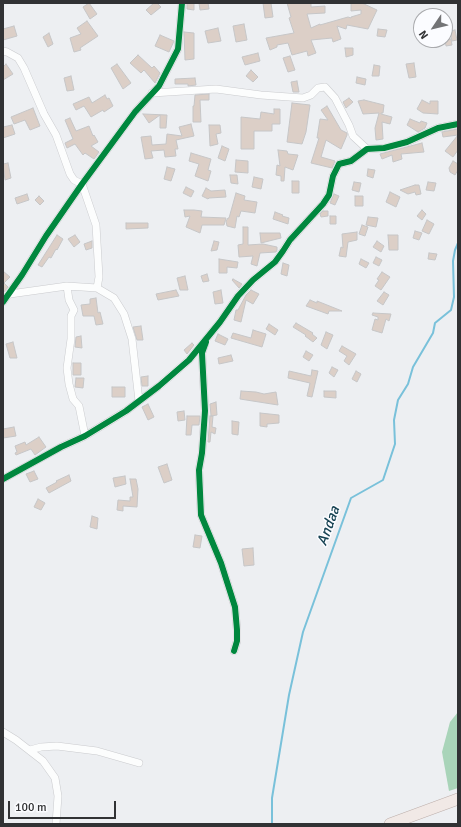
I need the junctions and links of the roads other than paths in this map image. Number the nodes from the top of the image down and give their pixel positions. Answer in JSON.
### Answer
{"nodes":[{"id":1,"x":182,"y":3,"type":"edge"},
{"id":2,"x":3,"y":51,"type":"edge"},
{"id":3,"x":152,"y":93,"type":"junction"},
{"id":4,"x":458,"y":124,"type":"edge"},
{"id":5,"x":367,"y":149,"type":"junction"},
{"id":6,"x":82,"y":184,"type":"junction"},
{"id":7,"x":67,"y":286,"type":"junction"},
{"id":8,"x":97,"y":288,"type":"junction"},
{"id":9,"x":10,"y":294,"type":"junction"},
{"id":10,"x":3,"y":302,"type":"edge"},
{"id":11,"x":206,"y":340,"type":"junction"},
{"id":12,"x":139,"y":401,"type":"junction"},
{"id":13,"x":85,"y":436,"type":"junction"},
{"id":14,"x":3,"y":479,"type":"edge"},
{"id":15,"x":234,"y":651,"type":"dead end"},
{"id":16,"x":3,"y":732,"type":"edge"},
{"id":17,"x":30,"y":750,"type":"junction"},
{"id":18,"x":138,"y":763,"type":"dead end"},
{"id":19,"x":458,"y":799,"type":"edge"},
{"id":20,"x":56,"y":824,"type":"edge"},
{"id":21,"x":390,"y":824,"type":"edge"}],
"edges":[{"from":1,"to":3,"type":"street"},
{"from":2,"to":6,"type":"street"},
{"from":3,"to":5,"type":"street"},
{"from":3,"to":6,"type":"street"},
{"from":4,"to":5,"type":"street"},
{"from":5,"to":11,"type":"street"},
{"from":6,"to":8,"type":"street"},
{"from":6,"to":9,"type":"street"},
{"from":7,"to":8,"type":"street"},
{"from":7,"to":9,"type":"street"},
{"from":7,"to":13,"type":"street"},
{"from":8,"to":12,"type":"street"},
{"from":9,"to":10,"type":"street"},
{"from":11,"to":12,"type":"street"},
{"from":11,"to":15,"type":"street"},
{"from":12,"to":13,"type":"street"},
{"from":13,"to":14,"type":"street"},
{"from":16,"to":17,"type":"street"},
{"from":17,"to":18,"type":"street"},
{"from":17,"to":20,"type":"street"},
{"from":19,"to":21,"type":"main road"}]}
